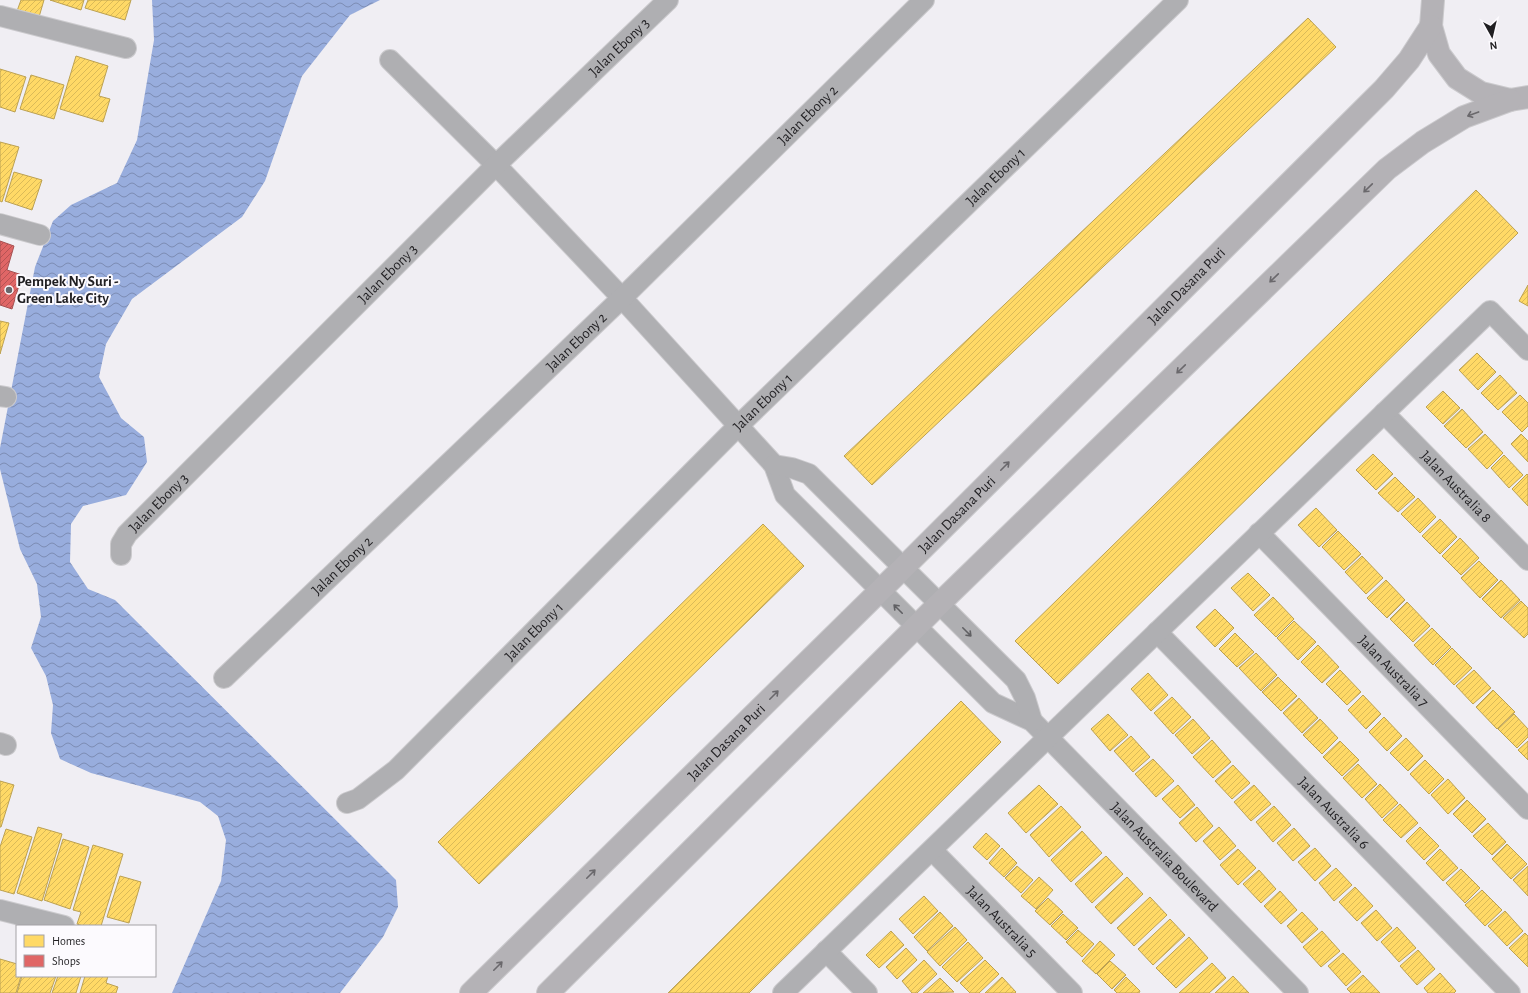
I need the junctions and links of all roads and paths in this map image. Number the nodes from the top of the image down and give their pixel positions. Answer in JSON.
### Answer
{"nodes":[{"id":1,"x":668,"y":0,"type":"edge"},
{"id":2,"x":924,"y":0,"type":"edge"},
{"id":3,"x":1178,"y":0,"type":"edge"},
{"id":4,"x":1433,"y":0,"type":"edge"},
{"id":5,"x":0,"y":16,"type":"edge"},
{"id":6,"x":1431,"y":26,"type":"junction"},
{"id":7,"x":126,"y":48,"type":"dead end"},
{"id":8,"x":390,"y":60,"type":"dead end"},
{"id":9,"x":1519,"y":99,"type":"edge"},
{"id":10,"x":496,"y":165,"type":"junction"},
{"id":11,"x":0,"y":224,"type":"edge"},
{"id":12,"x":40,"y":234,"type":"dead end"},
{"id":13,"x":622,"y":298,"type":"junction"},
{"id":14,"x":1528,"y":350,"type":"edge"},
{"id":15,"x":1384,"y":413,"type":"junction"},
{"id":16,"x":738,"y":426,"type":"junction"},
{"id":17,"x":774,"y":465,"type":"junction"},
{"id":18,"x":1259,"y":533,"type":"junction"},
{"id":19,"x":121,"y":555,"type":"dead end"},
{"id":20,"x":1528,"y":560,"type":"edge"},
{"id":21,"x":903,"y":568,"type":"junction"},
{"id":22,"x":880,"y":590,"type":"junction"},
{"id":23,"x":939,"y":604,"type":"junction"},
{"id":24,"x":917,"y":627,"type":"junction"},
{"id":25,"x":1157,"y":632,"type":"junction"},
{"id":26,"x":224,"y":678,"type":"dead end"},
{"id":27,"x":1032,"y":721,"type":"junction"},
{"id":28,"x":1048,"y":738,"type":"junction"},
{"id":29,"x":347,"y":803,"type":"dead end"},
{"id":30,"x":1528,"y":809,"type":"edge"},
{"id":31,"x":932,"y":850,"type":"junction"},
{"id":32,"x":0,"y":910,"type":"edge"},
{"id":33,"x":60,"y":925,"type":"edge"},
{"id":34,"x":826,"y":951,"type":"junction"},
{"id":35,"x":471,"y":993,"type":"edge"},
{"id":36,"x":548,"y":993,"type":"edge"},
{"id":37,"x":783,"y":993,"type":"edge"},
{"id":38,"x":867,"y":993,"type":"edge"},
{"id":39,"x":1072,"y":993,"type":"edge"},
{"id":40,"x":1298,"y":993,"type":"edge"},
{"id":41,"x":1510,"y":993,"type":"edge"}],
"edges":[{"from":1,"to":10,"type":"street","name":"Jalan Ebony 3"},
{"from":2,"to":13,"type":"street","name":"Jalan Ebony 2"},
{"from":3,"to":16,"type":"street","name":"Jalan Ebony 1"},
{"from":4,"to":6,"type":"main road"},
{"from":5,"to":7,"type":"street"},
{"from":6,"to":9,"type":"main road"},
{"from":21,"to":6,"type":"main road","name":"Jalan Dasana Puri","one_way":true},
{"from":8,"to":10,"type":"street"},
{"from":9,"to":23,"type":"main road","one_way":true},
{"from":10,"to":13,"type":"street"},
{"from":10,"to":19,"type":"street","name":"Jalan Ebony 3"},
{"from":11,"to":12,"type":"street"},
{"from":13,"to":16,"type":"street"},
{"from":13,"to":26,"type":"street","name":"Jalan Ebony 2"},
{"from":14,"to":15,"type":"street"},
{"from":15,"to":18,"type":"street"},
{"from":15,"to":20,"type":"street","name":"Jalan Australia 8"},
{"from":16,"to":17,"type":"street"},
{"from":16,"to":29,"type":"street","name":"Jalan Ebony 1"},
{"from":17,"to":21,"type":"street"},
{"from":17,"to":22,"type":"street"},
{"from":18,"to":25,"type":"street"},
{"from":18,"to":30,"type":"street","name":"Jalan Australia 7"},
{"from":21,"to":22,"type":"main road","name":"Jalan Dasana Puri"},
{"from":21,"to":23,"type":"street"},
{"from":24,"to":22,"type":"street","one_way":true},
{"from":35,"to":22,"type":"main road","name":"Jalan Dasana Puri","one_way":true},
{"from":23,"to":24,"type":"main road"},
{"from":23,"to":27,"type":"street","one_way":true},
{"from":24,"to":27,"type":"street"},
{"from":24,"to":36,"type":"main road"},
{"from":25,"to":28,"type":"street"},
{"from":25,"to":41,"type":"street","name":"Jalan Australia 6"},
{"from":27,"to":28,"type":"street","name":"Jalan Australia Boulevard"},
{"from":28,"to":31,"type":"street"},
{"from":28,"to":40,"type":"street","name":"Jalan Australia Boulevard"},
{"from":31,"to":34,"type":"street"},
{"from":31,"to":39,"type":"street","name":"Jalan Australia 5"},
{"from":32,"to":33,"type":"street"},
{"from":34,"to":37,"type":"street"},
{"from":34,"to":38,"type":"street"}]}
